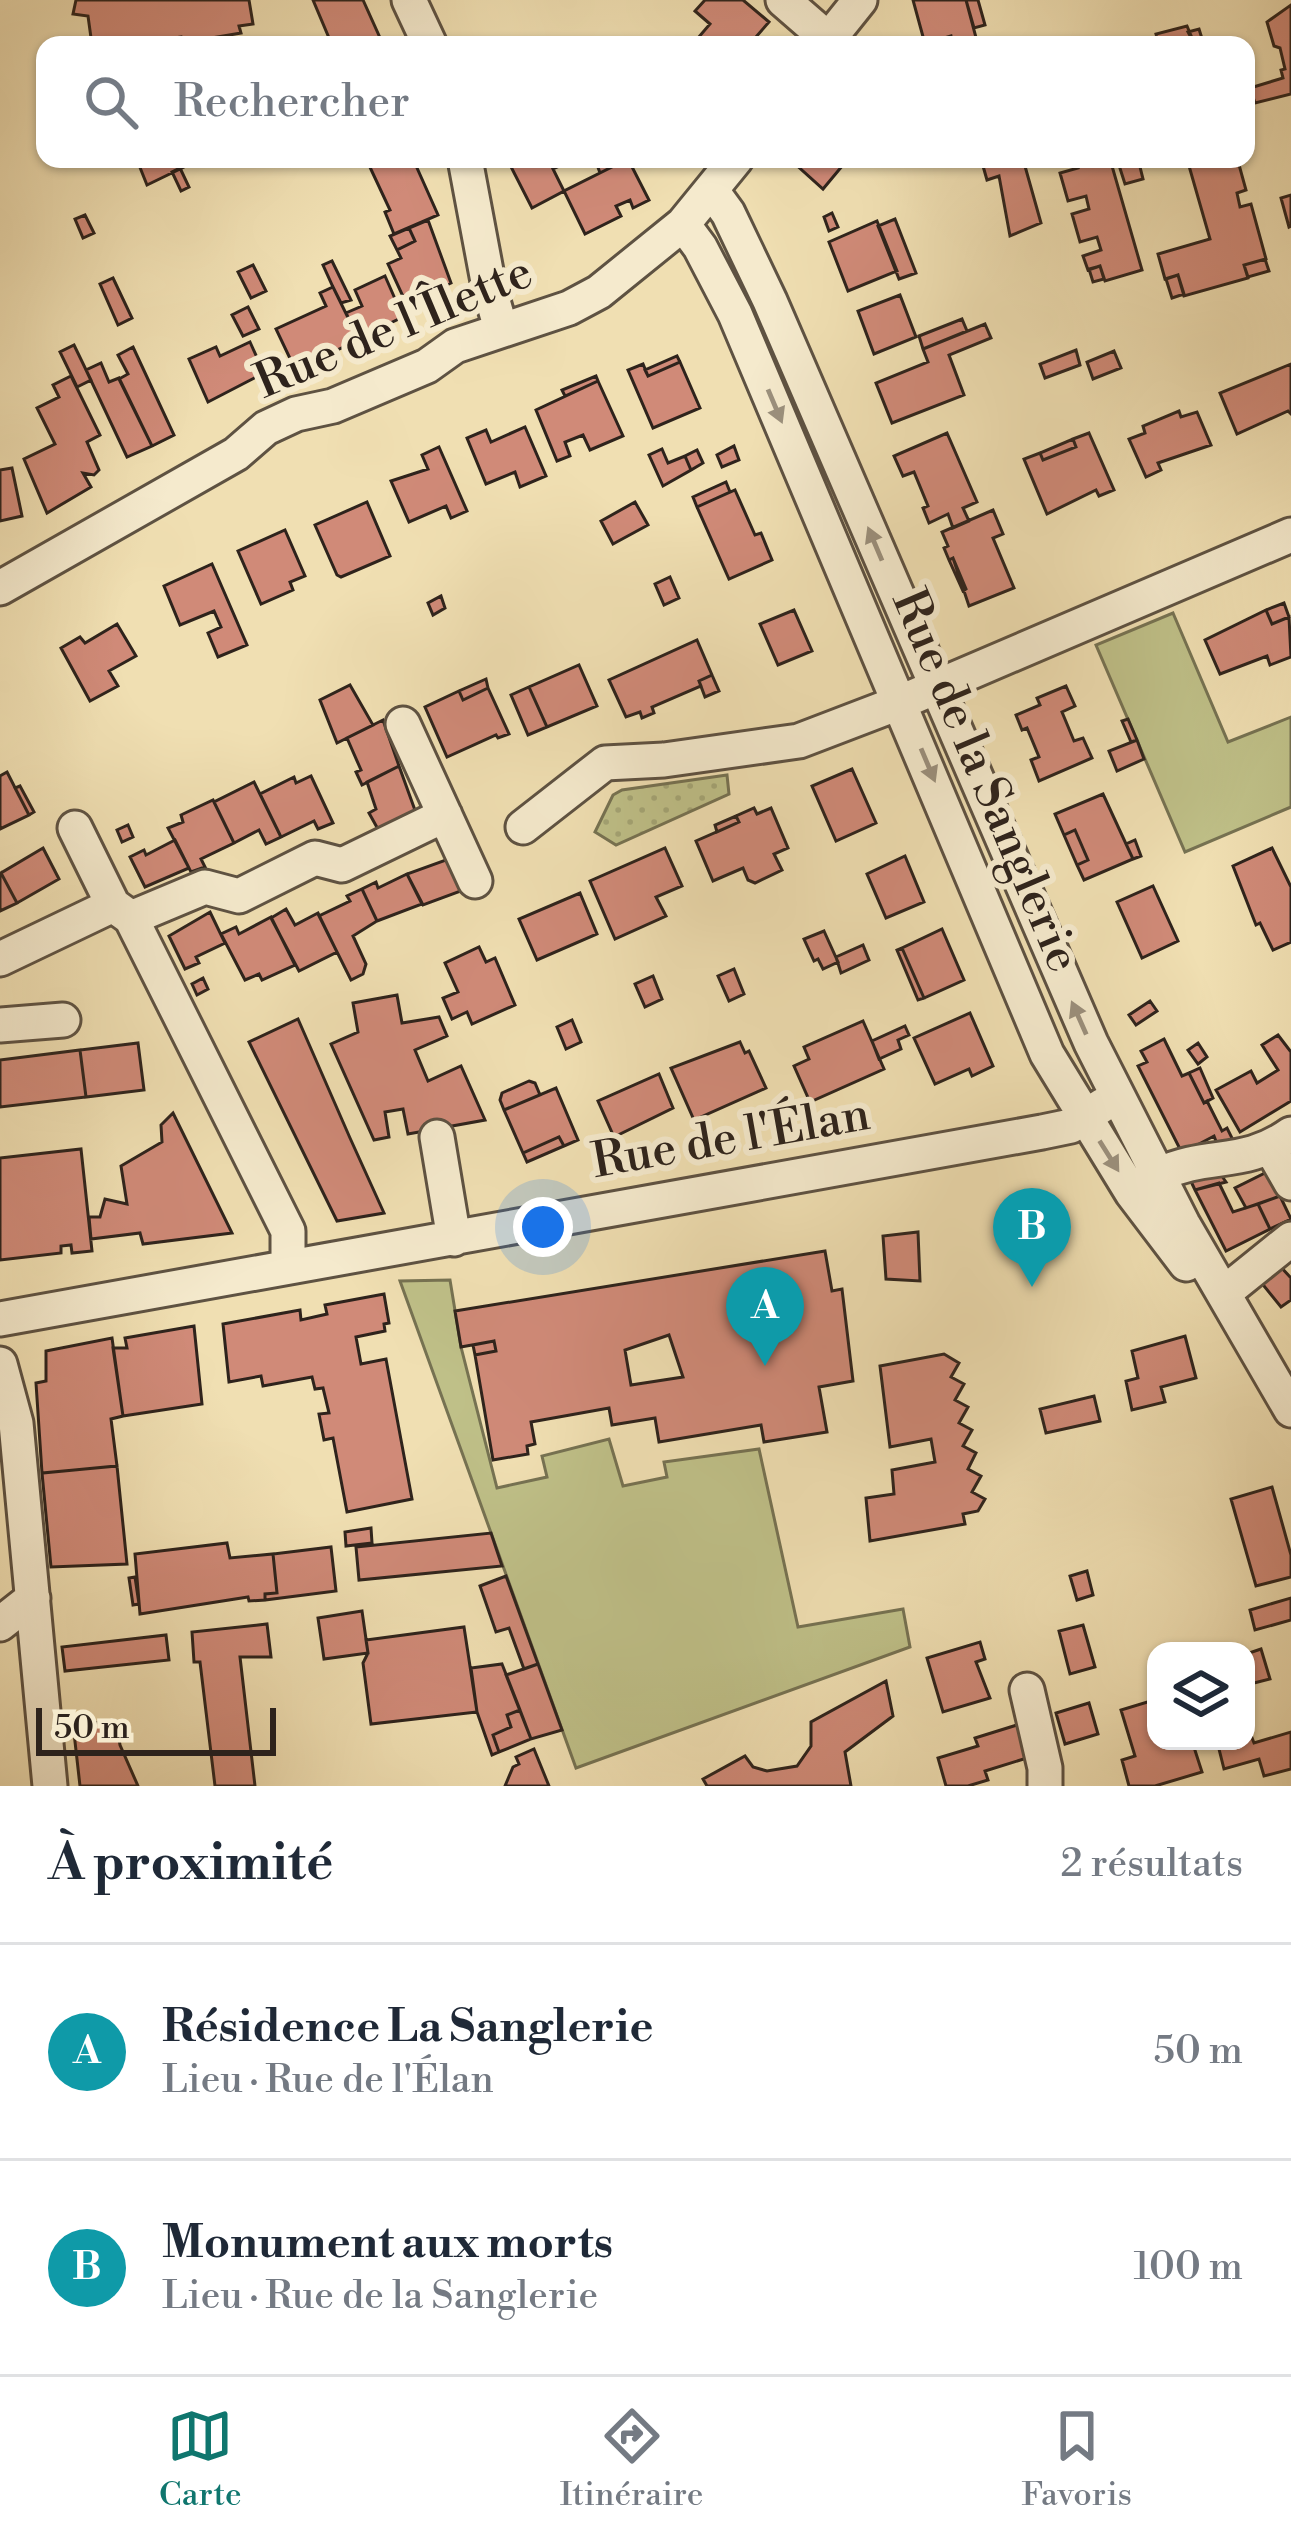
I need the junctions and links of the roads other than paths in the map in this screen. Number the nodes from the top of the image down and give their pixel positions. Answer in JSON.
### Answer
{"nodes":[{"id":1,"x":409,"y":0,"type":"edge"},
{"id":2,"x":783,"y":0,"type":"edge"},
{"id":3,"x":860,"y":0,"type":"edge"},
{"id":4,"x":426,"y":36,"type":"edge"},
{"id":5,"x":821,"y":36,"type":"edge"},
{"id":6,"x":832,"y":36,"type":"edge"},
{"id":7,"x":467,"y":168,"type":"edge"},
{"id":8,"x":729,"y":168,"type":"edge"},
{"id":9,"x":712,"y":191,"type":"junction"},
{"id":10,"x":682,"y":224,"type":"junction"},
{"id":11,"x":502,"y":329,"type":"junction"},
{"id":12,"x":1291,"y":535,"type":"edge"},
{"id":13,"x":0,"y":588,"type":"edge"},
{"id":14,"x":935,"y":686,"type":"junction"},
{"id":15,"x":901,"y":702,"type":"junction"},
{"id":16,"x":404,"y":724,"type":"dead end"},
{"id":17,"x":446,"y":815,"type":"junction"},
{"id":18,"x":523,"y":827,"type":"dead end"},
{"id":19,"x":75,"y":828,"type":"dead end"},
{"id":20,"x":475,"y":881,"type":"dead end"},
{"id":21,"x":122,"y":912,"type":"junction"},
{"id":22,"x":0,"y":959,"type":"edge"},
{"id":23,"x":63,"y":1020,"type":"dead end"},
{"id":24,"x":0,"y":1025,"type":"edge"},
{"id":25,"x":1118,"y":1095,"type":"junction"},
{"id":26,"x":1084,"y":1117,"type":"junction"},
{"id":27,"x":437,"y":1137,"type":"dead end"},
{"id":28,"x":1281,"y":1141,"type":"edge"},
{"id":29,"x":1158,"y":1175,"type":"junction"},
{"id":30,"x":1291,"y":1183,"type":"edge"},
{"id":31,"x":454,"y":1239,"type":"junction"},
{"id":32,"x":1291,"y":1239,"type":"edge"},
{"id":33,"x":288,"y":1267,"type":"junction"},
{"id":34,"x":1224,"y":1293,"type":"junction"},
{"id":35,"x":0,"y":1319,"type":"edge"},
{"id":36,"x":1270,"y":1353,"type":"edge"},
{"id":37,"x":0,"y":1364,"type":"edge"},
{"id":38,"x":1291,"y":1410,"type":"edge"},
{"id":39,"x":11,"y":1488,"type":"edge"},
{"id":40,"x":33,"y":1598,"type":"junction"},
{"id":41,"x":0,"y":1624,"type":"edge"},
{"id":42,"x":1027,"y":1690,"type":"dead end"},
{"id":43,"x":50,"y":1786,"type":"edge"},
{"id":44,"x":1045,"y":1786,"type":"edge"}],
"edges":[{"from":1,"to":4,"type":"street"},
{"from":2,"to":5,"type":"street"},
{"from":3,"to":6,"type":"street"},
{"from":7,"to":11,"type":"street"},
{"from":8,"to":9,"type":"street","name":"Rue de l'Îlette"},
{"from":9,"to":10,"type":"street","name":"Rue de l'Îlette"},
{"from":14,"to":9,"type":"street","name":"Rue de la Sanglerie","one_way":true},
{"from":10,"to":11,"type":"street","name":"Rue de l'Îlette"},
{"from":10,"to":15,"type":"street","name":"Rue de la Sanglerie","one_way":true},
{"from":11,"to":13,"type":"street","name":"Rue de l'Îlette"},
{"from":12,"to":14,"type":"street"},
{"from":14,"to":15,"type":"street"},
{"from":25,"to":14,"type":"street","name":"Rue de la Sanglerie","one_way":true},
{"from":15,"to":18,"type":"street"},
{"from":15,"to":26,"type":"street","name":"Rue de la Sanglerie","one_way":true},
{"from":16,"to":17,"type":"street"},
{"from":17,"to":20,"type":"street"},
{"from":17,"to":21,"type":"street"},
{"from":19,"to":21,"type":"street"},
{"from":21,"to":22,"type":"street"},
{"from":21,"to":33,"type":"street"},
{"from":23,"to":24,"type":"street"},
{"from":25,"to":26,"type":"street","name":"Rue de l'Élan"},
{"from":25,"to":29,"type":"street","name":"Rue de la Sanglerie"},
{"from":26,"to":31,"type":"street","name":"Rue de l'Élan"},
{"from":26,"to":36,"type":"street","name":"Rue de la Sanglerie","one_way":true},
{"from":27,"to":31,"type":"street"},
{"from":28,"to":29,"type":"street"},
{"from":28,"to":30,"type":"street"},
{"from":29,"to":34,"type":"street","name":"Rue de la Sanglerie"},
{"from":31,"to":33,"type":"street","name":"Rue de l'Élan"},
{"from":32,"to":34,"type":"street"},
{"from":33,"to":35,"type":"street","name":"Rue de l'Élan"},
{"from":34,"to":36,"type":"street","name":"Rue de la Sanglerie"},
{"from":36,"to":38,"type":"street","name":"Rue de la Sanglerie"},
{"from":37,"to":39,"type":"street"},
{"from":39,"to":40,"type":"street"},
{"from":40,"to":41,"type":"street"},
{"from":40,"to":43,"type":"street"},
{"from":42,"to":44,"type":"street"}]}
